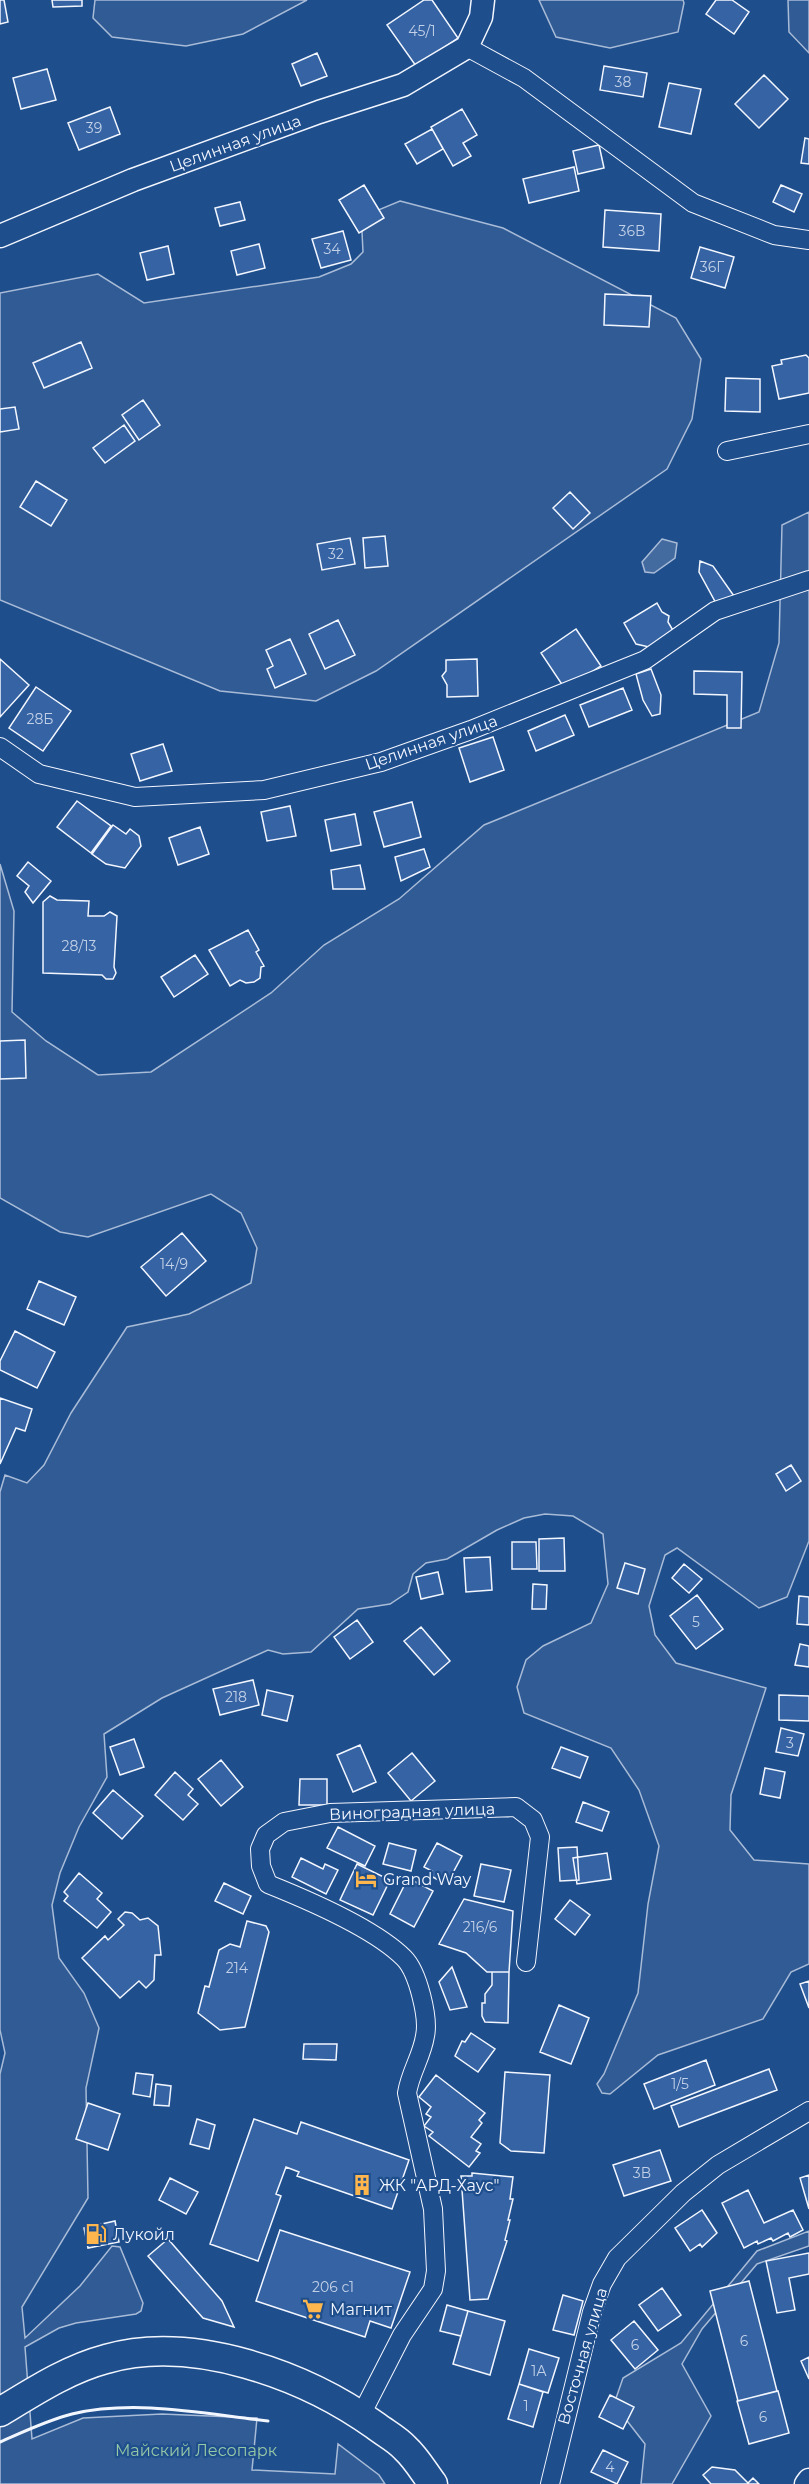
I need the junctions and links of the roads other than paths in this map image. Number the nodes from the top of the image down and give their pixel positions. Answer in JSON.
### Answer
{"nodes":[{"id":1,"x":483,"y":0,"type":"edge"},
{"id":2,"x":467,"y":47,"type":"junction"},
{"id":3,"x":0,"y":236,"type":"edge"},
{"id":4,"x":809,"y":240,"type":"edge"},
{"id":5,"x":809,"y":434,"type":"edge"},
{"id":6,"x":727,"y":451,"type":"dead end"},
{"id":7,"x":809,"y":580,"type":"edge"},
{"id":8,"x":0,"y":747,"type":"edge"},
{"id":9,"x":526,"y":1962,"type":"dead end"},
{"id":10,"x":809,"y":2111,"type":"edge"},
{"id":11,"x":0,"y":2412,"type":"edge"},
{"id":12,"x":361,"y":2415,"type":"junction"},
{"id":13,"x":809,"y":2480,"type":"edge"},
{"id":14,"x":433,"y":2484,"type":"edge"},
{"id":15,"x":550,"y":2484,"type":"edge"},
{"id":16,"x":806,"y":2484,"type":"edge"}],
"edges":[{"from":1,"to":2,"type":"street"},
{"from":2,"to":3,"type":"street","name":"Целинная улица"},
{"from":2,"to":4,"type":"street"},
{"from":5,"to":6,"type":"street"},
{"from":7,"to":8,"type":"street","name":"Целинная улица"},
{"from":9,"to":12,"type":"street","name":"Виноградная улица"},
{"from":10,"to":15,"type":"street","name":"Восточная улица"},
{"from":11,"to":12,"type":"main road"},
{"from":12,"to":14,"type":"main road"},
{"from":13,"to":16,"type":"street"}]}
